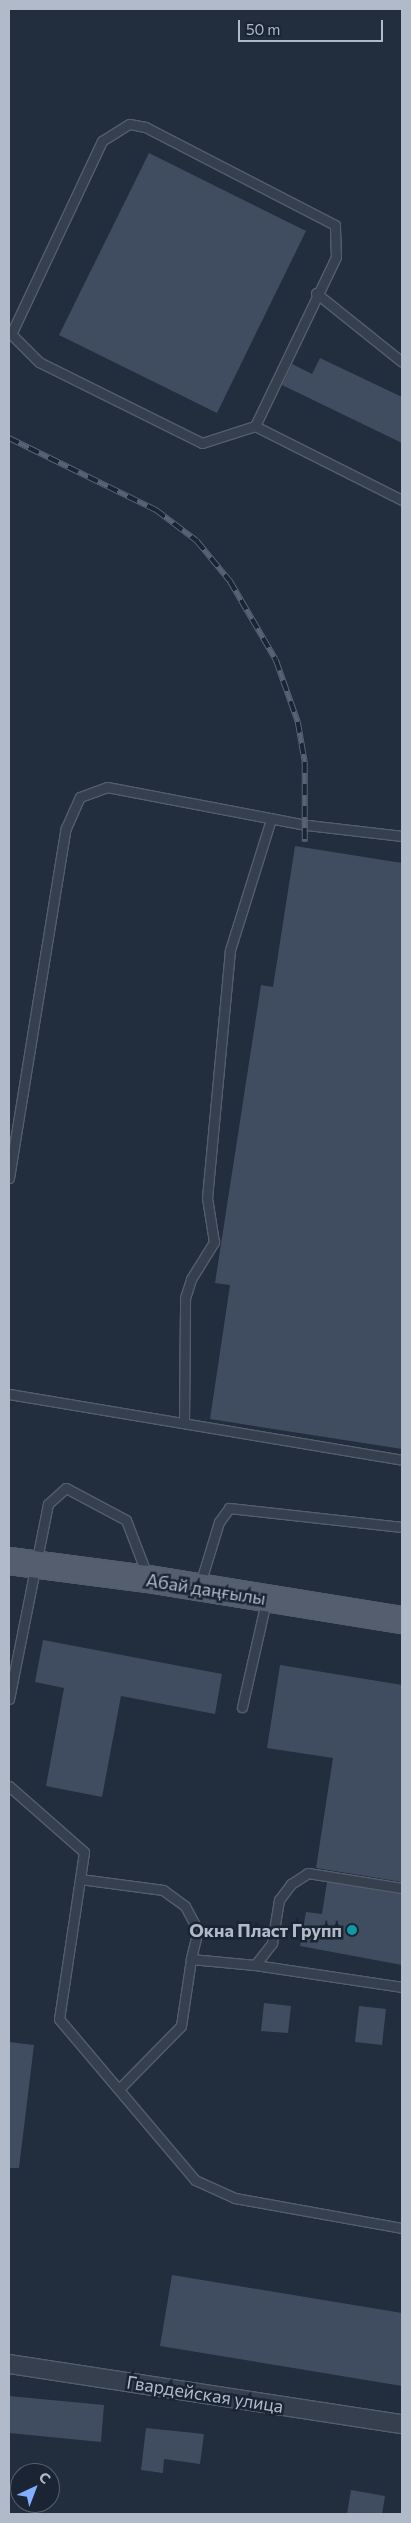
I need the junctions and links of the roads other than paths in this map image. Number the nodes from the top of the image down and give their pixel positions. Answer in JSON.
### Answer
{"nodes":[{"id":1,"x":316,"y":293,"type":"junction"},
{"id":2,"x":402,"y":362,"type":"edge"},
{"id":3,"x":255,"y":426,"type":"junction"},
{"id":4,"x":402,"y":500,"type":"edge"},
{"id":5,"x":271,"y":818,"type":"junction"},
{"id":6,"x":402,"y":836,"type":"edge"},
{"id":7,"x":9,"y":1178,"type":"edge"},
{"id":8,"x":9,"y":1394,"type":"edge"},
{"id":9,"x":184,"y":1423,"type":"junction"},
{"id":10,"x":402,"y":1460,"type":"edge"},
{"id":11,"x":402,"y":1527,"type":"edge"},
{"id":12,"x":9,"y":1561,"type":"edge"},
{"id":13,"x":35,"y":1565,"type":"junction"},
{"id":14,"x":148,"y":1579,"type":"junction"},
{"id":15,"x":199,"y":1587,"type":"junction"},
{"id":16,"x":267,"y":1598,"type":"junction"},
{"id":17,"x":402,"y":1620,"type":"edge"},
{"id":18,"x":9,"y":1699,"type":"edge"},
{"id":19,"x":242,"y":1707,"type":"dead end"},
{"id":20,"x":9,"y":1786,"type":"edge"},
{"id":21,"x":80,"y":1879,"type":"junction"},
{"id":22,"x":402,"y":1888,"type":"edge"},
{"id":23,"x":191,"y":1959,"type":"junction"},
{"id":24,"x":255,"y":1965,"type":"junction"},
{"id":25,"x":402,"y":1987,"type":"edge"},
{"id":26,"x":119,"y":2089,"type":"junction"},
{"id":27,"x":402,"y":2228,"type":"edge"},
{"id":28,"x":9,"y":2364,"type":"edge"},
{"id":29,"x":402,"y":2424,"type":"edge"}],
"edges":[{"from":1,"to":2,"type":"lane"},
{"from":1,"to":3,"type":"lane"},
{"from":1,"to":3,"type":"lane"},
{"from":3,"to":4,"type":"lane"},
{"from":5,"to":6,"type":"lane"},
{"from":5,"to":7,"type":"lane"},
{"from":5,"to":9,"type":"lane"},
{"from":8,"to":9,"type":"lane"},
{"from":9,"to":10,"type":"lane"},
{"from":11,"to":15,"type":"lane"},
{"from":12,"to":13,"type":"main road","name":"Абай даңғылы"},
{"from":13,"to":14,"type":"main road","name":"Абай даңғылы"},
{"from":13,"to":14,"type":"lane"},
{"from":13,"to":18,"type":"lane"},
{"from":14,"to":15,"type":"main road","name":"Абай даңғылы"},
{"from":15,"to":16,"type":"main road","name":"Абай даңғылы"},
{"from":16,"to":17,"type":"main road","name":"Абай даңғылы"},
{"from":16,"to":19,"type":"lane"},
{"from":20,"to":21,"type":"lane"},
{"from":21,"to":23,"type":"lane"},
{"from":21,"to":26,"type":"lane"},
{"from":22,"to":24,"type":"lane"},
{"from":23,"to":24,"type":"lane"},
{"from":23,"to":26,"type":"lane"},
{"from":24,"to":25,"type":"lane"},
{"from":26,"to":27,"type":"lane"},
{"from":28,"to":29,"type":"street","name":"Гвардейская улица"}]}
